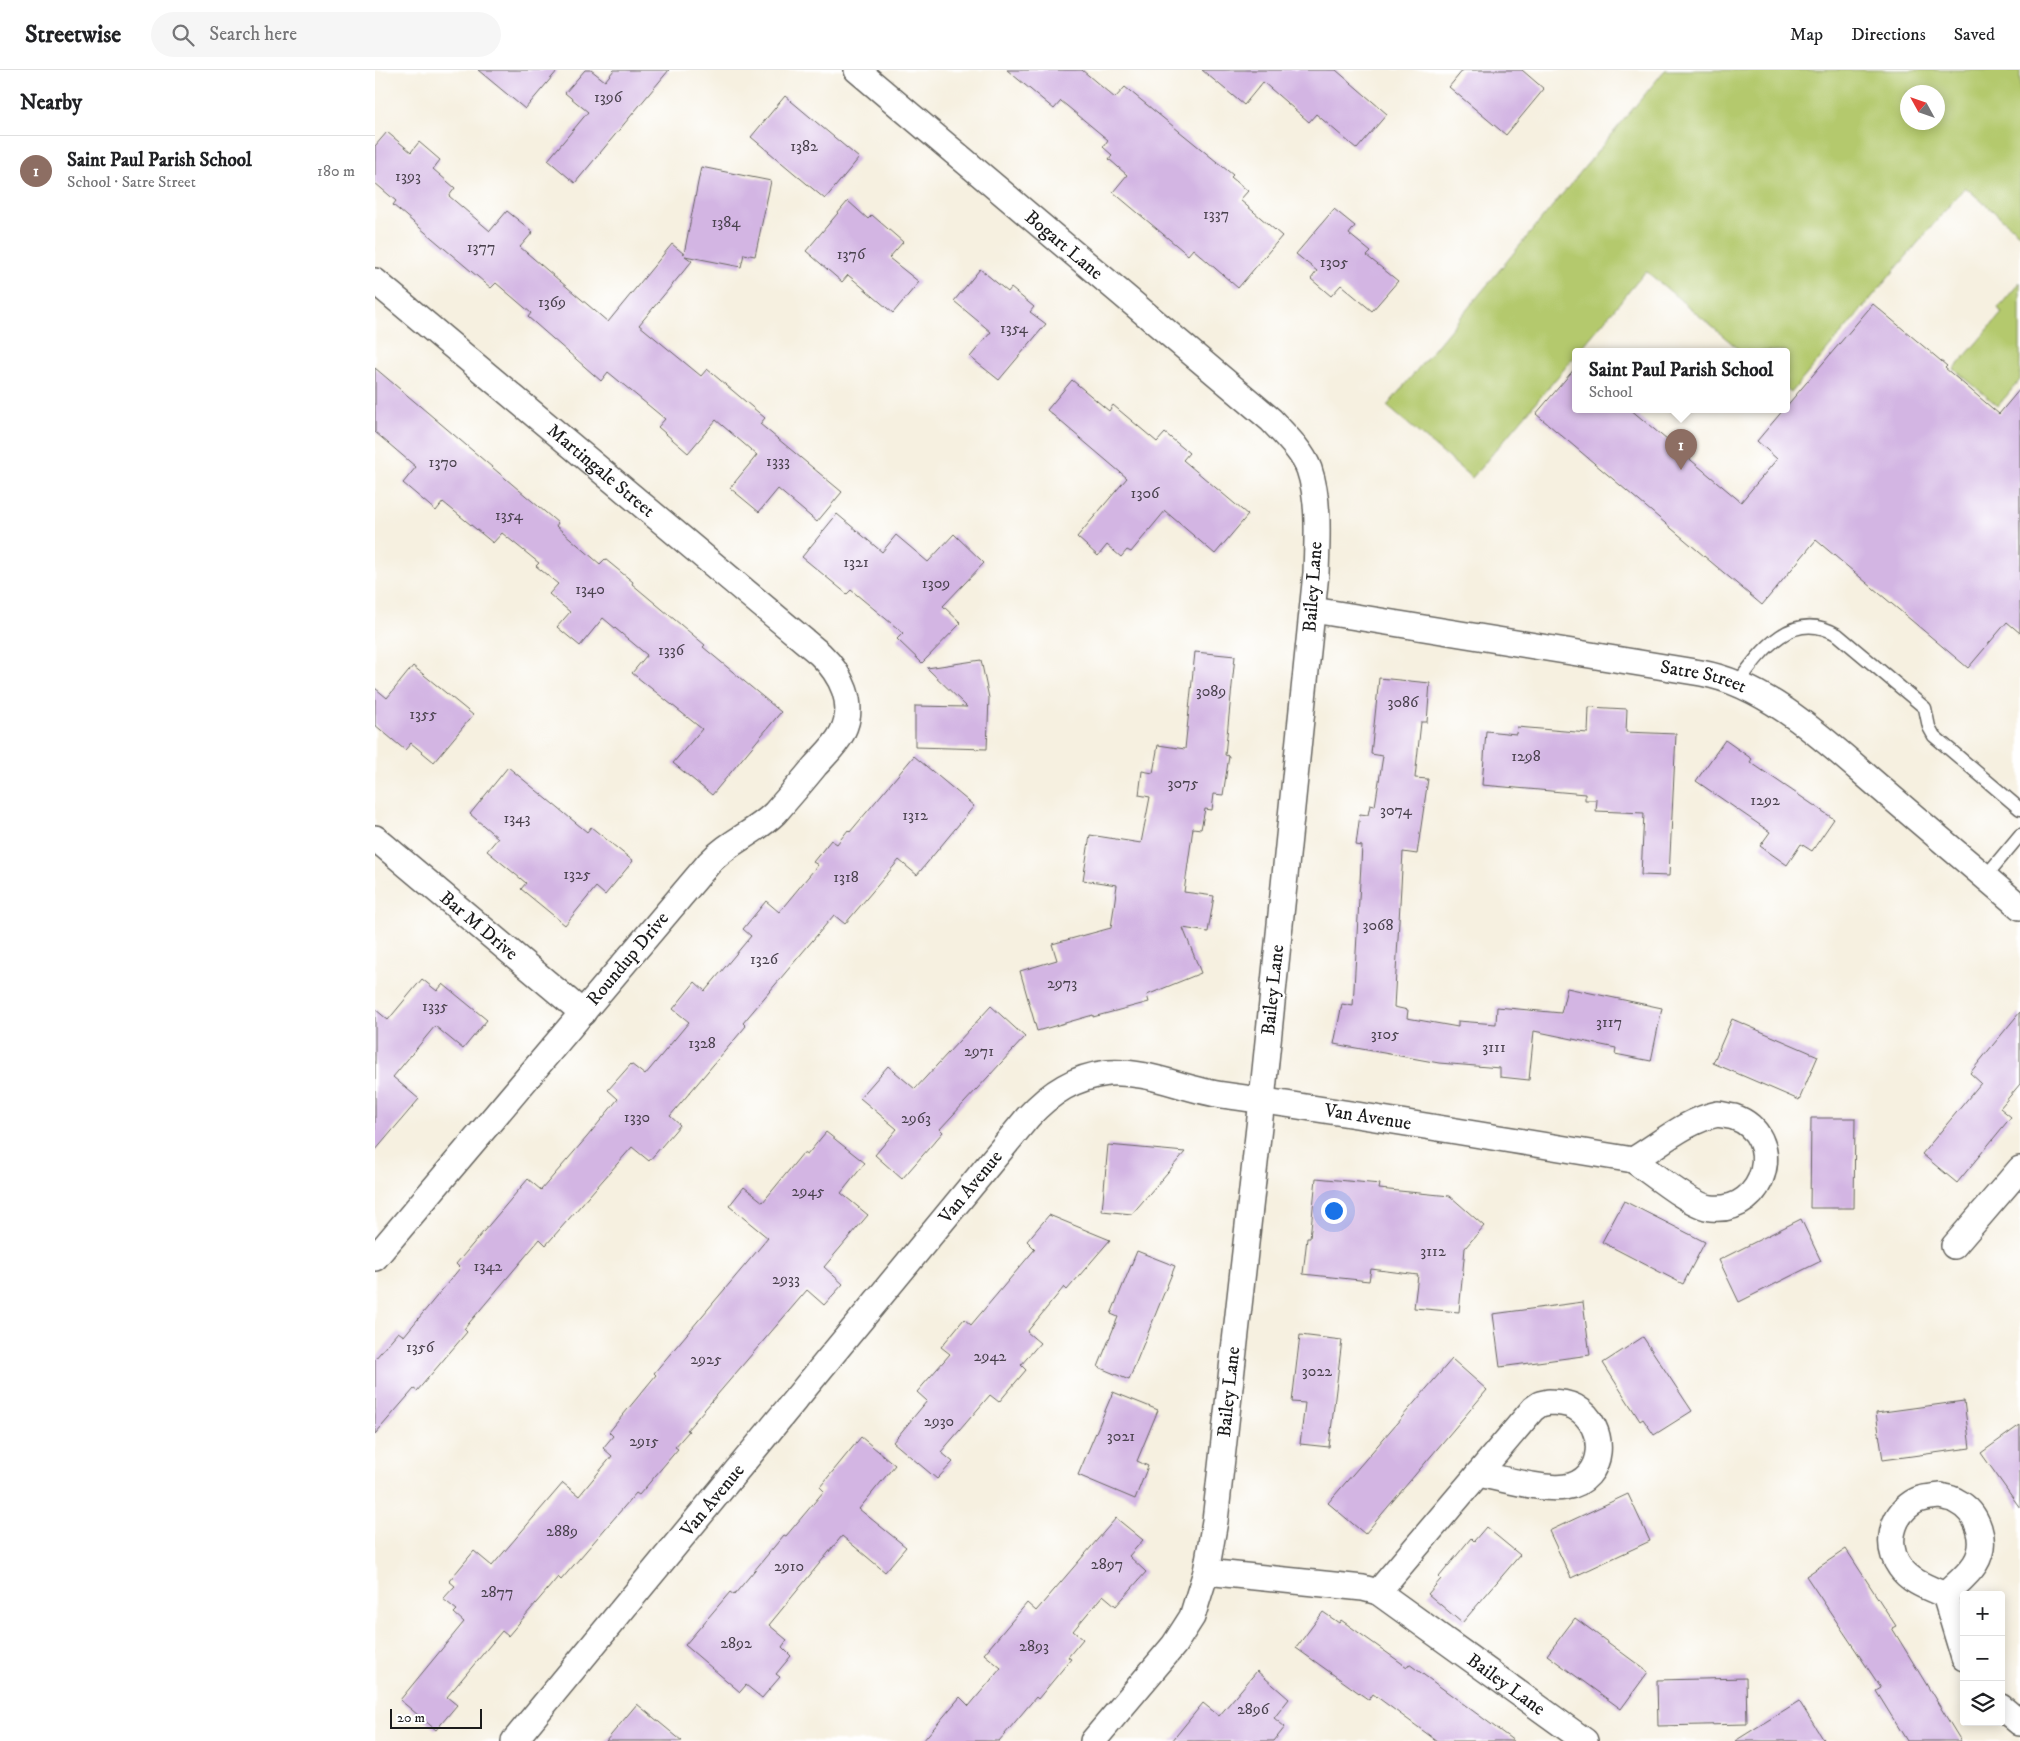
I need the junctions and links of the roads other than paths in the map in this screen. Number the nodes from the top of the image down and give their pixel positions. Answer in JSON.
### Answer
{"nodes":[{"id":1,"x":857,"y":70,"type":"edge"},
{"id":2,"x":375,"y":281,"type":"edge"},
{"id":3,"x":1271,"y":420,"type":"joint"},
{"id":4,"x":1313,"y":610,"type":"junction"},
{"id":5,"x":828,"y":661,"type":"joint"},
{"id":6,"x":1737,"y":684,"type":"junction"},
{"id":7,"x":2020,"y":809,"type":"edge"},
{"id":8,"x":2020,"y":835,"type":"edge"},
{"id":9,"x":375,"y":838,"type":"edge"},
{"id":10,"x":1985,"y":877,"type":"junction"},
{"id":11,"x":2020,"y":907,"type":"edge"},
{"id":12,"x":583,"y":1012,"type":"junction"},
{"id":13,"x":1262,"y":1100,"type":"junction"},
{"id":14,"x":1633,"y":1160,"type":"junction"},
{"id":15,"x":2020,"y":1169,"type":"edge"},
{"id":16,"x":1954,"y":1246,"type":"dead end"},
{"id":17,"x":375,"y":1258,"type":"edge"},
{"id":18,"x":1478,"y":1474,"type":"junction"},
{"id":19,"x":1206,"y":1572,"type":"junction"},
{"id":20,"x":1378,"y":1592,"type":"junction"},
{"id":21,"x":1945,"y":1595,"type":"dead end"},
{"id":22,"x":1960,"y":1645,"type":"edge"},
{"id":23,"x":2005,"y":1710,"type":"edge"},
{"id":24,"x":2020,"y":1723,"type":"edge"},
{"id":25,"x":513,"y":1741,"type":"edge"},
{"id":26,"x":1093,"y":1741,"type":"edge"},
{"id":27,"x":1585,"y":1741,"type":"edge"}],
"edges":[{"from":1,"to":3,"type":"street","name":"Bogart Lane"},
{"from":2,"to":5,"type":"street","name":"Martingale Street"},
{"from":3,"to":4,"type":"street","name":"Bailey Lane"},
{"from":4,"to":6,"type":"street","name":"Satre Street"},
{"from":4,"to":13,"type":"street","name":"Bailey Lane"},
{"from":5,"to":12,"type":"street","name":"Roundup Drive"},
{"from":6,"to":7,"type":"lane"},
{"from":6,"to":10,"type":"street","name":"Satre Street"},
{"from":8,"to":10,"type":"lane"},
{"from":9,"to":12,"type":"street","name":"Bar M Drive"},
{"from":10,"to":11,"type":"street","name":"Satre Street"},
{"from":12,"to":17,"type":"street","name":"Roundup Drive"},
{"from":13,"to":14,"type":"street","name":"Van Avenue"},
{"from":13,"to":19,"type":"street","name":"Bailey Lane"},
{"from":13,"to":25,"type":"street","name":"Van Avenue"},
{"from":14,"to":14,"type":"street"},
{"from":15,"to":16,"type":"street"},
{"from":18,"to":18,"type":"street"},
{"from":18,"to":20,"type":"street"},
{"from":19,"to":20,"type":"street","name":"Bailey Lane"},
{"from":19,"to":26,"type":"street","name":"Bailey Lane"},
{"from":20,"to":27,"type":"street","name":"Bailey Lane"},
{"from":21,"to":22,"type":"street"},
{"from":23,"to":24,"type":"street"}]}
